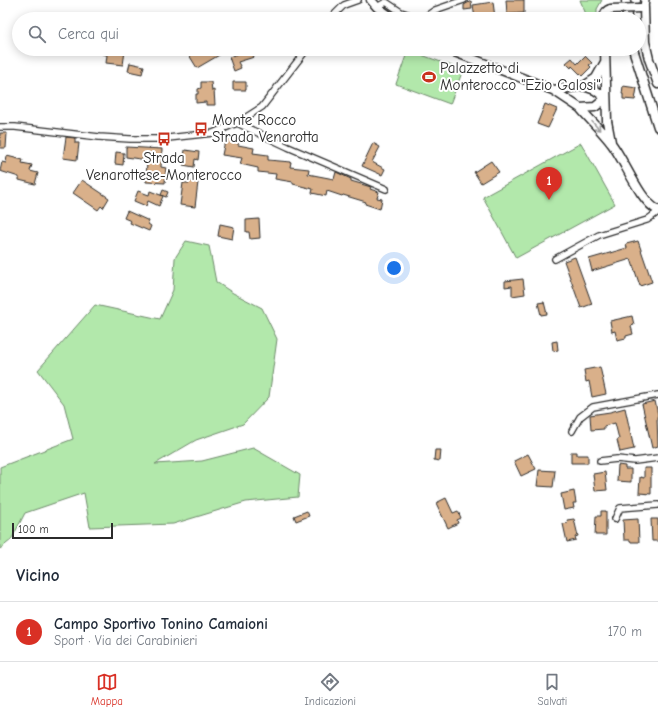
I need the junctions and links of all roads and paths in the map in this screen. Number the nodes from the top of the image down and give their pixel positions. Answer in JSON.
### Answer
{"nodes":[{"id":1,"x":358,"y":0,"type":"edge"},
{"id":2,"x":371,"y":0,"type":"edge"},
{"id":3,"x":464,"y":0,"type":"edge"},
{"id":4,"x":626,"y":0,"type":"edge"},
{"id":5,"x":643,"y":5,"type":"edge"},
{"id":6,"x":377,"y":7,"type":"junction"},
{"id":7,"x":337,"y":12,"type":"edge"},
{"id":8,"x":384,"y":12,"type":"edge"},
{"id":9,"x":401,"y":12,"type":"edge"},
{"id":10,"x":432,"y":12,"type":"edge"},
{"id":11,"x":606,"y":12,"type":"edge"},
{"id":12,"x":626,"y":12,"type":"edge"},
{"id":13,"x":646,"y":46,"type":"edge"},
{"id":14,"x":302,"y":56,"type":"edge"},
{"id":15,"x":465,"y":56,"type":"edge"},
{"id":16,"x":605,"y":56,"type":"edge"},
{"id":17,"x":635,"y":56,"type":"edge"},
{"id":18,"x":605,"y":61,"type":"junction"},
{"id":19,"x":658,"y":84,"type":"edge"},
{"id":20,"x":584,"y":86,"type":"junction"},
{"id":21,"x":553,"y":90,"type":"junction"},
{"id":22,"x":606,"y":98,"type":"junction"},
{"id":23,"x":580,"y":108,"type":"junction"},
{"id":24,"x":657,"y":121,"type":"edge"},
{"id":25,"x":237,"y":123,"type":"junction"},
{"id":26,"x":0,"y":127,"type":"edge"},
{"id":27,"x":658,"y":128,"type":"edge"},
{"id":28,"x":612,"y":144,"type":"junction"},
{"id":29,"x":386,"y":189,"type":"dead end"},
{"id":30,"x":658,"y":211,"type":"edge"},
{"id":31,"x":555,"y":259,"type":"dead end"},
{"id":32,"x":658,"y":395,"type":"edge"},
{"id":33,"x":572,"y":431,"type":"dead end"},
{"id":34,"x":658,"y":458,"type":"edge"},
{"id":35,"x":600,"y":460,"type":"dead end"},
{"id":36,"x":658,"y":505,"type":"edge"},
{"id":37,"x":615,"y":519,"type":"dead end"}],
"edges":[{"from":1,"to":7,"type":"street"},
{"from":2,"to":6,"type":"main road"},
{"from":3,"to":10,"type":"street"},
{"from":4,"to":12,"type":"main road"},
{"from":5,"to":11,"type":"main road","bridge":true},
{"from":6,"to":8,"type":"main road"},
{"from":6,"to":9,"type":"street"},
{"from":13,"to":19,"type":"main road"},
{"from":14,"to":25,"type":"street"},
{"from":15,"to":21,"type":"main road"},
{"from":16,"to":18,"type":"main road"},
{"from":17,"to":24,"type":"main road"},
{"from":18,"to":20,"type":"main road"},
{"from":18,"to":22,"type":"main road"},
{"from":20,"to":21,"type":"main road"},
{"from":20,"to":22,"type":"main road"},
{"from":21,"to":23,"type":"main road"},
{"from":22,"to":23,"type":"main road"},
{"from":22,"to":28,"type":"main road"},
{"from":23,"to":28,"type":"main road","one_way":true},
{"from":24,"to":27,"type":"main road"},
{"from":25,"to":26,"type":"street"},
{"from":25,"to":29,"type":"street"},
{"from":28,"to":30,"type":"main road"},
{"from":30,"to":31,"type":"street"},
{"from":32,"to":33,"type":"street"},
{"from":34,"to":35,"type":"street"},
{"from":36,"to":37,"type":"street"}]}
